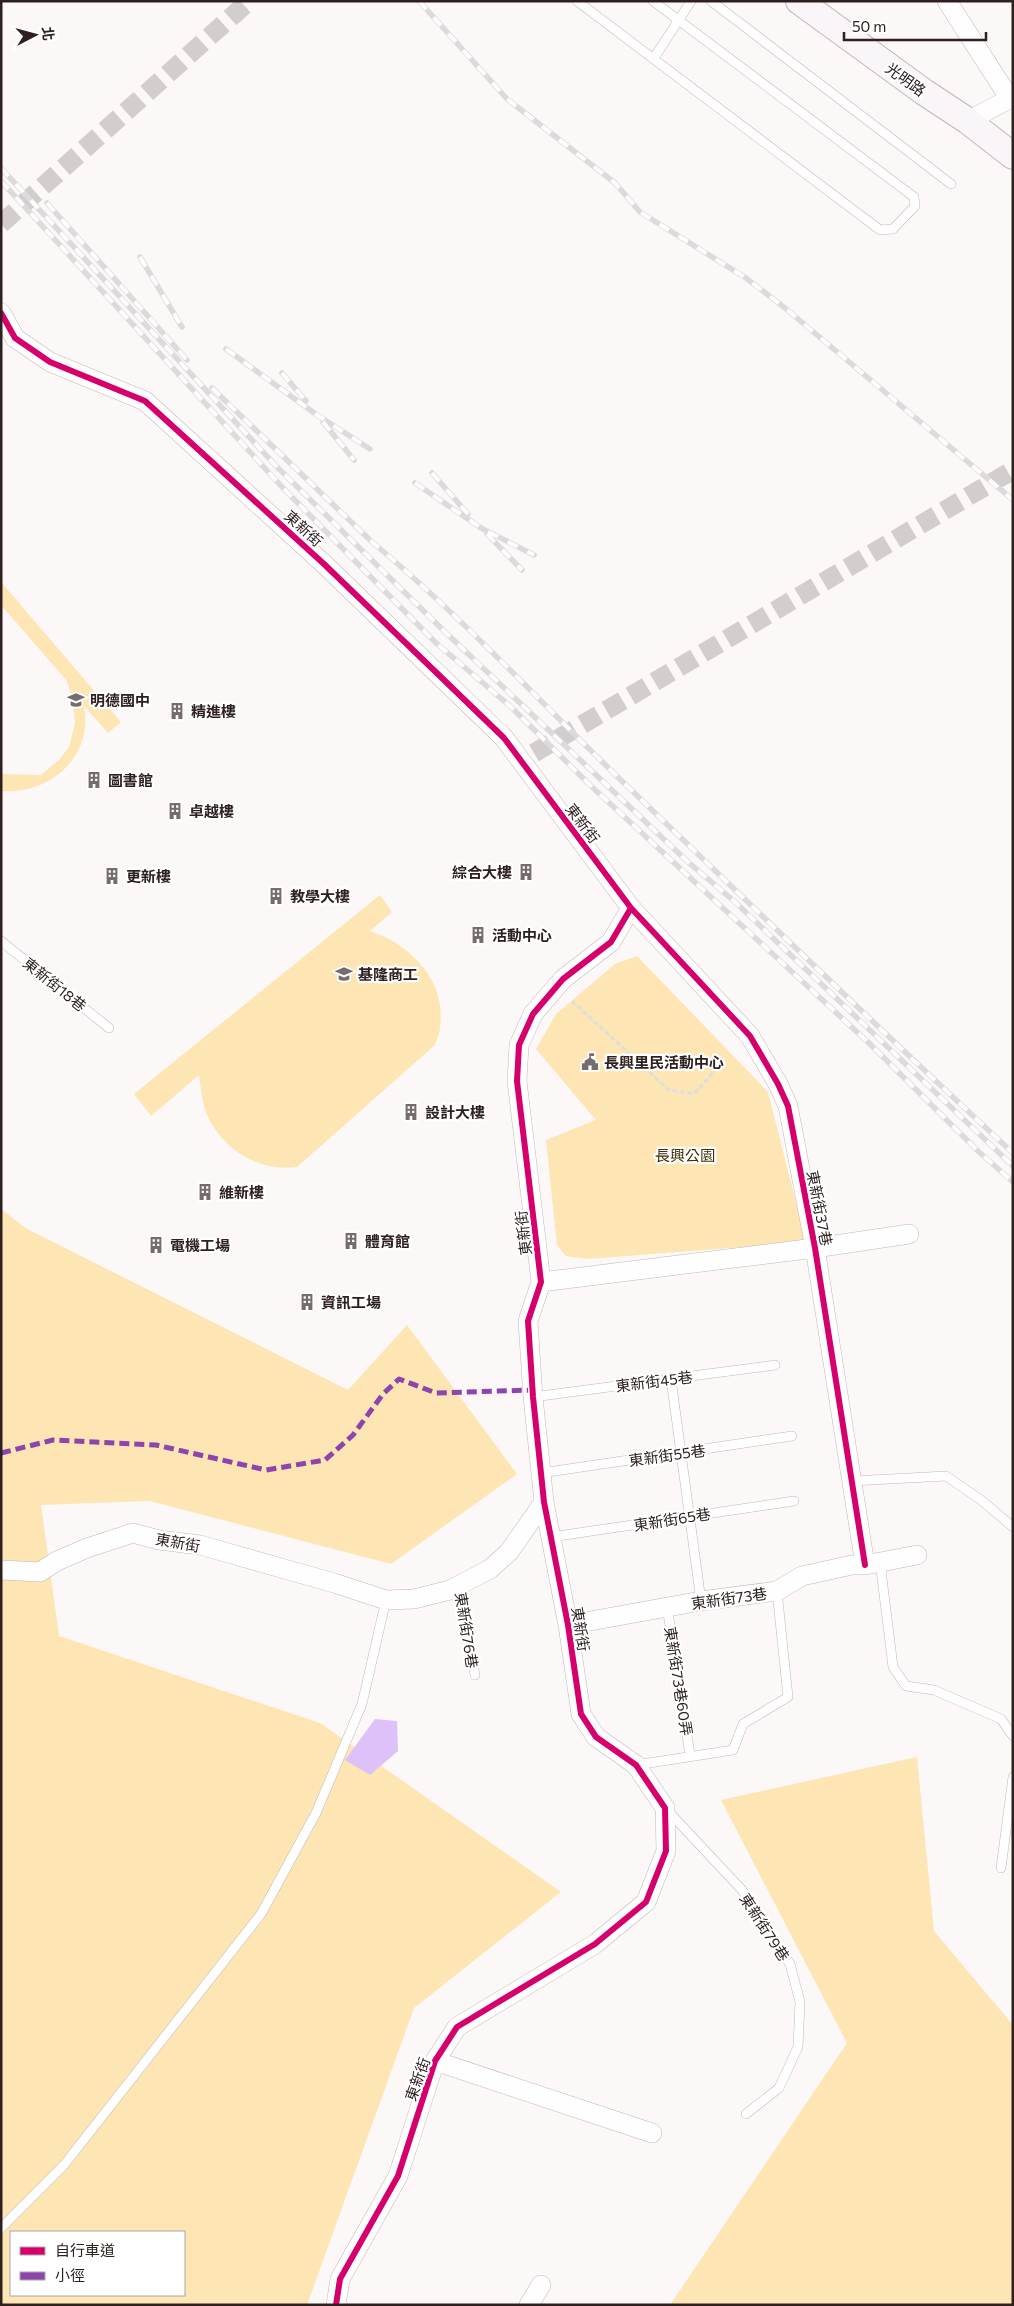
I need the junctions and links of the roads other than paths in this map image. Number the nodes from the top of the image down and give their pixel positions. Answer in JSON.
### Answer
{"nodes":[{"id":1,"x":577,"y":1,"type":"edge"},
{"id":2,"x":652,"y":1,"type":"edge"},
{"id":3,"x":691,"y":1,"type":"edge"},
{"id":4,"x":711,"y":1,"type":"edge"},
{"id":5,"x":799,"y":1,"type":"edge"},
{"id":6,"x":947,"y":1,"type":"edge"},
{"id":7,"x":679,"y":22,"type":"junction"},
{"id":8,"x":654,"y":58,"type":"junction"},
{"id":9,"x":1011,"y":98,"type":"edge"},
{"id":10,"x":968,"y":121,"type":"junction"},
{"id":11,"x":1013,"y":156,"type":"edge"},
{"id":12,"x":951,"y":184,"type":"dead end"},
{"id":13,"x":1,"y":312,"type":"edge"},
{"id":14,"x":631,"y":908,"type":"junction"},
{"id":15,"x":1,"y":941,"type":"edge"},
{"id":16,"x":109,"y":1028,"type":"dead end"},
{"id":17,"x":909,"y":1234,"type":"dead end"},
{"id":18,"x":815,"y":1248,"type":"junction"},
{"id":19,"x":541,"y":1282,"type":"junction"},
{"id":20,"x":775,"y":1365,"type":"dead end"},
{"id":21,"x":670,"y":1379,"type":"junction"},
{"id":22,"x":533,"y":1397,"type":"junction"},
{"id":23,"x":792,"y":1436,"type":"dead end"},
{"id":24,"x":680,"y":1453,"type":"junction"},
{"id":25,"x":541,"y":1473,"type":"junction"},
{"id":26,"x":852,"y":1481,"type":"junction"},
{"id":27,"x":794,"y":1501,"type":"dead end"},
{"id":28,"x":544,"y":1502,"type":"junction"},
{"id":29,"x":690,"y":1517,"type":"junction"},
{"id":30,"x":1013,"y":1527,"type":"edge"},
{"id":31,"x":551,"y":1538,"type":"junction"},
{"id":32,"x":917,"y":1555,"type":"dead end"},
{"id":33,"x":872,"y":1564,"type":"junction"},
{"id":34,"x":1,"y":1570,"type":"edge"},
{"id":35,"x":460,"y":1584,"type":"junction"},
{"id":36,"x":777,"y":1591,"type":"junction"},
{"id":37,"x":386,"y":1600,"type":"junction"},
{"id":38,"x":701,"y":1601,"type":"junction"},
{"id":39,"x":667,"y":1607,"type":"junction"},
{"id":40,"x":568,"y":1625,"type":"junction"},
{"id":41,"x":474,"y":1675,"type":"dead end"},
{"id":42,"x":1013,"y":1736,"type":"edge"},
{"id":43,"x":690,"y":1755,"type":"junction"},
{"id":44,"x":636,"y":1765,"type":"junction"},
{"id":45,"x":1013,"y":1777,"type":"edge"},
{"id":46,"x":665,"y":1808,"type":"junction"},
{"id":47,"x":1001,"y":1868,"type":"dead end"},
{"id":48,"x":435,"y":2061,"type":"junction"},
{"id":49,"x":746,"y":2114,"type":"dead end"},
{"id":50,"x":652,"y":2133,"type":"dead end"},
{"id":51,"x":1,"y":2228,"type":"edge"},
{"id":52,"x":541,"y":2285,"type":"dead end"},
{"id":53,"x":336,"y":2305,"type":"edge"},
{"id":54,"x":529,"y":2305,"type":"edge"}],
"edges":[{"from":1,"to":8,"type":"lane"},
{"from":2,"to":7,"type":"lane"},
{"from":3,"to":7,"type":"lane"},
{"from":4,"to":12,"type":"lane"},
{"from":5,"to":10,"type":"street","name":"光明路"},
{"from":6,"to":9,"type":"street"},
{"from":7,"to":8,"type":"lane"},
{"from":7,"to":8,"type":"lane"},
{"from":9,"to":10,"type":"street"},
{"from":10,"to":11,"type":"street","name":"光明路"},
{"from":13,"to":14,"type":"street","name":"東新街"},
{"from":14,"to":18,"type":"street","name":"東新街37巷"},
{"from":14,"to":19,"type":"street","name":"東新街"},
{"from":15,"to":16,"type":"lane","name":"東新街18巷"},
{"from":17,"to":18,"type":"street","name":"東新街37巷"},
{"from":18,"to":19,"type":"street","name":"東新街37巷"},
{"from":18,"to":26,"type":"street","name":"東新街37巷"},
{"from":19,"to":22,"type":"street","name":"東新街"},
{"from":20,"to":21,"type":"lane","name":"東新街45巷"},
{"from":21,"to":22,"type":"lane","name":"東新街45巷"},
{"from":21,"to":24,"type":"lane"},
{"from":22,"to":25,"type":"street","name":"東新街"},
{"from":23,"to":24,"type":"lane","name":"東新街55巷"},
{"from":24,"to":25,"type":"lane","name":"東新街55巷"},
{"from":24,"to":29,"type":"lane"},
{"from":25,"to":28,"type":"street","name":"東新街"},
{"from":26,"to":30,"type":"lane"},
{"from":26,"to":33,"type":"street","name":"東新街37巷"},
{"from":27,"to":29,"type":"lane","name":"東新街65巷"},
{"from":28,"to":31,"type":"street","name":"東新街"},
{"from":28,"to":35,"type":"street","name":"東新街"},
{"from":29,"to":31,"type":"lane","name":"東新街65巷"},
{"from":29,"to":38,"type":"lane"},
{"from":31,"to":40,"type":"street","name":"東新街"},
{"from":32,"to":33,"type":"street","name":"東新街73巷"},
{"from":33,"to":36,"type":"street","name":"東新街73巷"},
{"from":33,"to":42,"type":"lane"},
{"from":34,"to":37,"type":"street","name":"東新街"},
{"from":35,"to":37,"type":"street","name":"東新街"},
{"from":35,"to":41,"type":"lane","name":"東新街76巷"},
{"from":36,"to":38,"type":"street","name":"東新街73巷"},
{"from":36,"to":43,"type":"lane"},
{"from":37,"to":51,"type":"lane"},
{"from":38,"to":39,"type":"street","name":"東新街73巷"},
{"from":39,"to":40,"type":"street","name":"東新街73巷"},
{"from":39,"to":43,"type":"lane","name":"東新街73巷60弄"},
{"from":40,"to":44,"type":"street","name":"東新街"},
{"from":43,"to":44,"type":"lane"},
{"from":44,"to":46,"type":"street","name":"東新街"},
{"from":45,"to":47,"type":"lane"},
{"from":46,"to":48,"type":"street","name":"東新街"},
{"from":46,"to":49,"type":"lane","name":"東新街79巷"},
{"from":48,"to":50,"type":"street"},
{"from":48,"to":53,"type":"street","name":"東新街"},
{"from":52,"to":54,"type":"street"}]}
